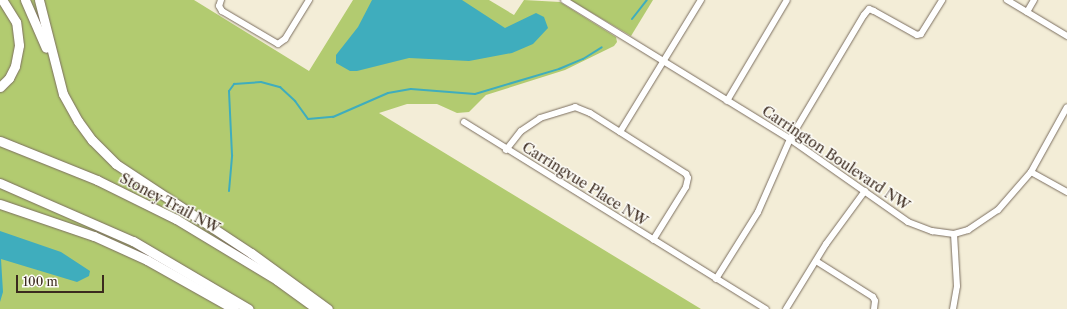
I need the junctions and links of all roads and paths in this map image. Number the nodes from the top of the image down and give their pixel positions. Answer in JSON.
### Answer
{"nodes":[{"id":1,"x":2,"y":0,"type":"edge"},
{"id":2,"x":25,"y":0,"type":"edge"},
{"id":3,"x":39,"y":0,"type":"edge"},
{"id":4,"x":221,"y":0,"type":"edge"},
{"id":5,"x":309,"y":0,"type":"edge"},
{"id":6,"x":564,"y":0,"type":"edge"},
{"id":7,"x":700,"y":0,"type":"edge"},
{"id":8,"x":787,"y":0,"type":"edge"},
{"id":9,"x":942,"y":0,"type":"edge"},
{"id":10,"x":1007,"y":0,"type":"edge"},
{"id":11,"x":1034,"y":0,"type":"edge"},
{"id":12,"x":1027,"y":12,"type":"junction"},
{"id":13,"x":1067,"y":36,"type":"edge"},
{"id":14,"x":663,"y":61,"type":"junction"},
{"id":15,"x":57,"y":73,"type":"junction"},
{"id":16,"x":0,"y":87,"type":"edge"},
{"id":17,"x":727,"y":101,"type":"junction"},
{"id":18,"x":1066,"y":110,"type":"edge"},
{"id":19,"x":464,"y":122,"type":"dead end"},
{"id":20,"x":620,"y":132,"type":"junction"},
{"id":21,"x":790,"y":139,"type":"junction"},
{"id":22,"x":0,"y":141,"type":"edge"},
{"id":23,"x":506,"y":150,"type":"junction"},
{"id":24,"x":1031,"y":172,"type":"junction"},
{"id":25,"x":0,"y":183,"type":"edge"},
{"id":26,"x":865,"y":191,"type":"junction"},
{"id":27,"x":1067,"y":192,"type":"edge"},
{"id":28,"x":0,"y":204,"type":"edge"},
{"id":29,"x":954,"y":234,"type":"junction"},
{"id":30,"x":653,"y":240,"type":"junction"},
{"id":31,"x":816,"y":262,"type":"junction"},
{"id":32,"x":716,"y":279,"type":"junction"},
{"id":33,"x":234,"y":309,"type":"edge"},
{"id":34,"x":249,"y":309,"type":"edge"},
{"id":35,"x":317,"y":309,"type":"edge"},
{"id":36,"x":328,"y":309,"type":"edge"},
{"id":37,"x":766,"y":309,"type":"edge"},
{"id":38,"x":786,"y":309,"type":"edge"},
{"id":39,"x":874,"y":309,"type":"edge"},
{"id":40,"x":953,"y":309,"type":"edge"}],
"edges":[{"from":1,"to":16,"type":"highway"},
{"from":2,"to":15,"type":"highway"},
{"from":3,"to":15,"type":"highway"},
{"from":4,"to":5,"type":"street"},
{"from":6,"to":14,"type":"street","name":"Carrington Boulevard NW"},
{"from":7,"to":14,"type":"street"},
{"from":8,"to":17,"type":"street"},
{"from":9,"to":21,"type":"street"},
{"from":10,"to":12,"type":"street"},
{"from":11,"to":12,"type":"street"},
{"from":12,"to":13,"type":"street"},
{"from":14,"to":17,"type":"street","name":"Carrington Boulevard NW"},
{"from":14,"to":20,"type":"street"},
{"from":15,"to":36,"type":"highway"},
{"from":17,"to":21,"type":"street","name":"Carrington Boulevard NW"},
{"from":18,"to":24,"type":"street","name":"Carrington Boulevard NW"},
{"from":19,"to":23,"type":"street"},
{"from":20,"to":23,"type":"street","name":"Carringvue Place NW"},
{"from":20,"to":30,"type":"street","name":"Carringvue Place NW"},
{"from":21,"to":26,"type":"street","name":"Carrington Boulevard NW"},
{"from":21,"to":32,"type":"street"},
{"from":22,"to":35,"type":"highway","name":"Stoney Trail NW"},
{"from":23,"to":30,"type":"street","name":"Carringvue Place NW"},
{"from":24,"to":27,"type":"street"},
{"from":24,"to":29,"type":"street","name":"Carrington Boulevard NW"},
{"from":25,"to":34,"type":"highway"},
{"from":26,"to":29,"type":"street","name":"Carrington Boulevard NW"},
{"from":26,"to":31,"type":"street"},
{"from":28,"to":33,"type":"highway"},
{"from":29,"to":40,"type":"street"},
{"from":30,"to":32,"type":"street","name":"Carringvue Place NW"},
{"from":31,"to":38,"type":"street"},
{"from":31,"to":39,"type":"street"},
{"from":32,"to":37,"type":"street","name":"Carringvue Place NW"}]}
